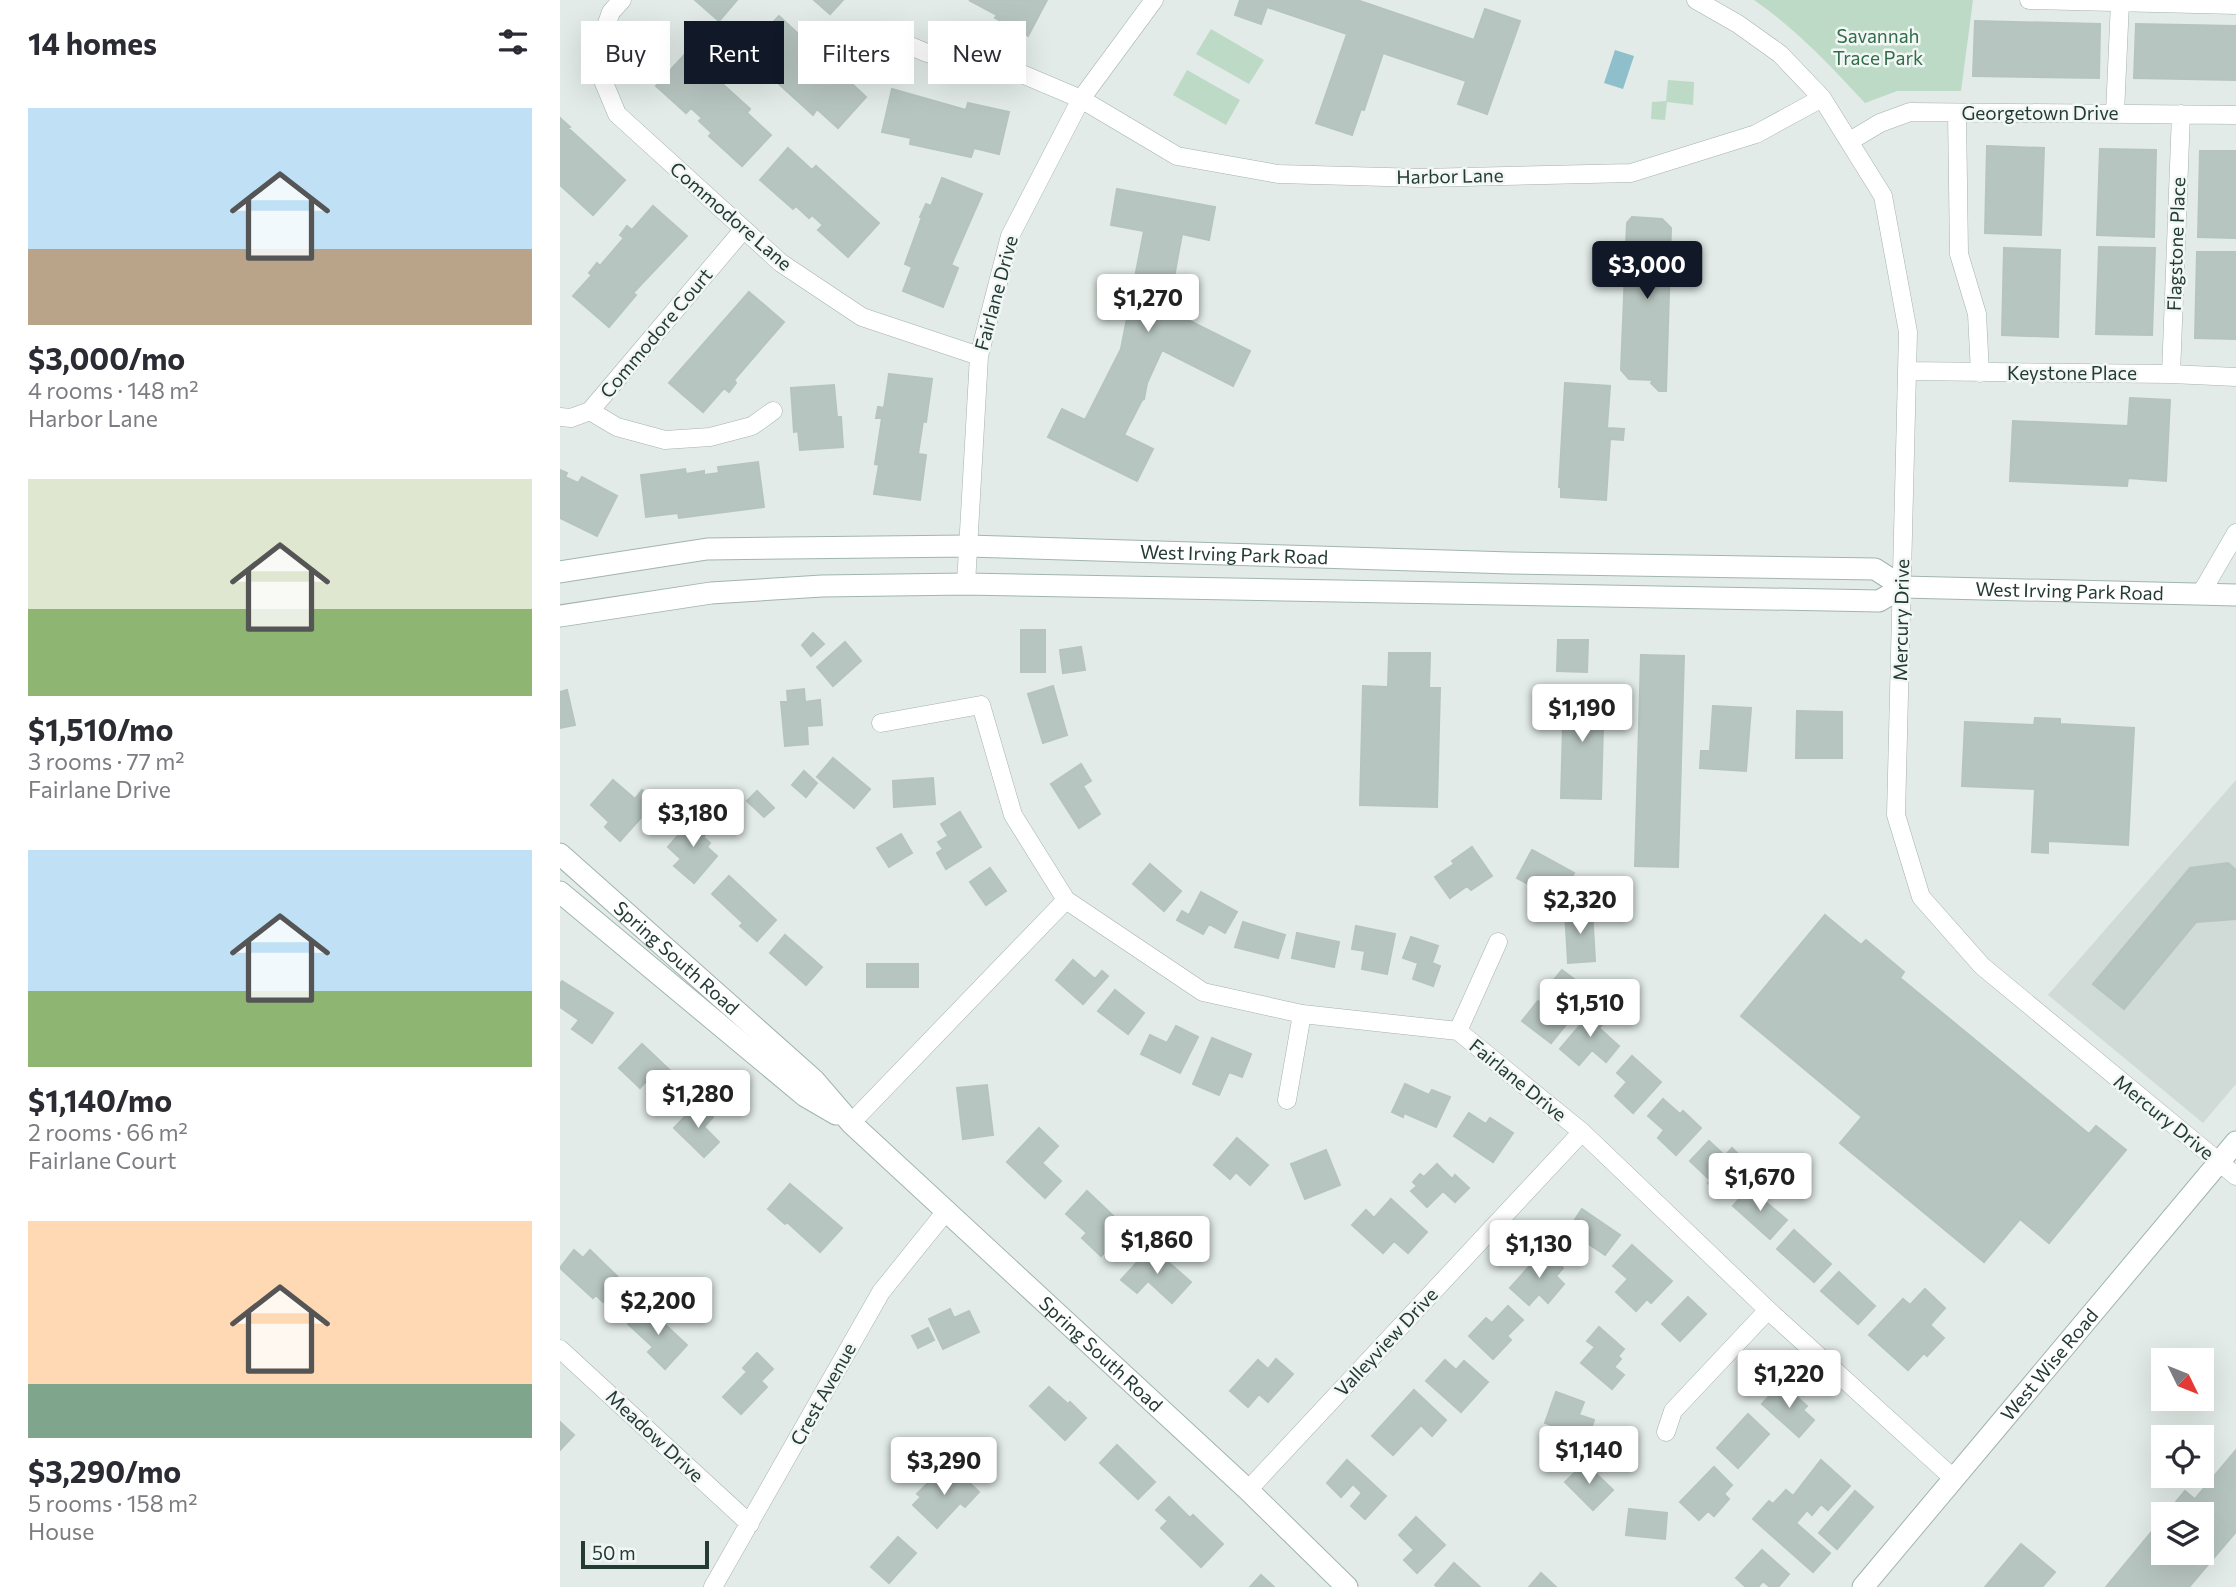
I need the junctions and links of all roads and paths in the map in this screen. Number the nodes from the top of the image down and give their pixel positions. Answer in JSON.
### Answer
{"nodes":[{"id":1,"x":622,"y":0,"type":"edge"},
{"id":2,"x":1154,"y":0,"type":"edge"},
{"id":3,"x":1696,"y":0,"type":"edge"},
{"id":4,"x":2029,"y":0,"type":"edge"},
{"id":5,"x":2120,"y":2,"type":"junction"},
{"id":6,"x":2236,"y":5,"type":"edge"},
{"id":7,"x":914,"y":48,"type":"edge"},
{"id":8,"x":1822,"y":98,"type":"junction"},
{"id":9,"x":1081,"y":99,"type":"junction"},
{"id":10,"x":1957,"y":113,"type":"junction"},
{"id":11,"x":2115,"y":113,"type":"junction"},
{"id":12,"x":2181,"y":114,"type":"junction"},
{"id":13,"x":2236,"y":115,"type":"edge"},
{"id":14,"x":1850,"y":141,"type":"junction"},
{"id":15,"x":743,"y":230,"type":"junction"},
{"id":16,"x":979,"y":356,"type":"junction"},
{"id":17,"x":1907,"y":371,"type":"junction"},
{"id":18,"x":1980,"y":373,"type":"junction"},
{"id":19,"x":2171,"y":374,"type":"junction"},
{"id":20,"x":2236,"y":377,"type":"edge"},
{"id":21,"x":590,"y":411,"type":"junction"},
{"id":22,"x":773,"y":411,"type":"dead end"},
{"id":23,"x":560,"y":417,"type":"edge"},
{"id":24,"x":2236,"y":533,"type":"edge"},
{"id":25,"x":968,"y":546,"type":"junction"},
{"id":26,"x":560,"y":572,"type":"edge"},
{"id":27,"x":965,"y":584,"type":"junction"},
{"id":28,"x":1903,"y":587,"type":"junction"},
{"id":29,"x":2200,"y":595,"type":"junction"},
{"id":30,"x":2236,"y":596,"type":"edge"},
{"id":31,"x":560,"y":616,"type":"edge"},
{"id":32,"x":881,"y":723,"type":"dead end"},
{"id":33,"x":560,"y":854,"type":"edge"},
{"id":34,"x":560,"y":892,"type":"edge"},
{"id":35,"x":1066,"y":900,"type":"junction"},
{"id":36,"x":1498,"y":942,"type":"dead end"},
{"id":37,"x":1302,"y":1014,"type":"junction"},
{"id":38,"x":1458,"y":1031,"type":"junction"},
{"id":39,"x":1287,"y":1100,"type":"dead end"},
{"id":40,"x":850,"y":1123,"type":"junction"},
{"id":41,"x":1582,"y":1132,"type":"junction"},
{"id":42,"x":2236,"y":1142,"type":"edge"},
{"id":43,"x":2220,"y":1162,"type":"junction"},
{"id":44,"x":2236,"y":1176,"type":"edge"},
{"id":45,"x":947,"y":1210,"type":"junction"},
{"id":46,"x":1769,"y":1310,"type":"junction"},
{"id":47,"x":560,"y":1349,"type":"edge"},
{"id":48,"x":1665,"y":1432,"type":"dead end"},
{"id":49,"x":1953,"y":1478,"type":"junction"},
{"id":50,"x":1248,"y":1490,"type":"junction"},
{"id":51,"x":750,"y":1524,"type":"junction"},
{"id":52,"x":713,"y":1587,"type":"edge"},
{"id":53,"x":1347,"y":1587,"type":"edge"},
{"id":54,"x":1863,"y":1587,"type":"edge"}],
"edges":[{"from":1,"to":15,"type":"street","name":"Commodore Lane"},
{"from":2,"to":9,"type":"street","name":"Fairlane Drive"},
{"from":3,"to":8,"type":"street","name":"Mercury Drive"},
{"from":4,"to":5,"type":"street"},
{"from":5,"to":6,"type":"street"},
{"from":5,"to":11,"type":"street"},
{"from":7,"to":9,"type":"street","name":"Harbor Lane"},
{"from":8,"to":9,"type":"street","name":"Harbor Lane"},
{"from":8,"to":14,"type":"street","name":"Mercury Drive"},
{"from":9,"to":16,"type":"street","name":"Fairlane Drive"},
{"from":10,"to":11,"type":"street","name":"Georgetown Drive"},
{"from":10,"to":14,"type":"street","name":"Georgetown Drive"},
{"from":10,"to":18,"type":"street"},
{"from":11,"to":12,"type":"street","name":"Georgetown Drive"},
{"from":12,"to":13,"type":"street","name":"Georgetown Drive"},
{"from":12,"to":19,"type":"street","name":"Flagstone Place"},
{"from":14,"to":17,"type":"street","name":"Mercury Drive"},
{"from":15,"to":16,"type":"street","name":"Commodore Lane"},
{"from":15,"to":21,"type":"street","name":"Commodore Court"},
{"from":16,"to":25,"type":"street","name":"Fairlane Drive"},
{"from":17,"to":18,"type":"street","name":"Keystone Place"},
{"from":17,"to":28,"type":"street","name":"Mercury Drive"},
{"from":18,"to":19,"type":"street","name":"Keystone Place"},
{"from":19,"to":20,"type":"street","name":"Keystone Place"},
{"from":21,"to":22,"type":"street"},
{"from":21,"to":23,"type":"street","name":"Commodore Court"},
{"from":24,"to":29,"type":"street"},
{"from":25,"to":26,"type":"main road","name":"West Irving Park Road"},
{"from":25,"to":27,"type":"street","name":"Fairlane Drive"},
{"from":25,"to":28,"type":"main road","name":"West Irving Park Road"},
{"from":27,"to":28,"type":"main road","name":"West Irving Park Road"},
{"from":27,"to":31,"type":"main road","name":"West Irving Park Road"},
{"from":28,"to":29,"type":"main road","name":"West Irving Park Road"},
{"from":28,"to":43,"type":"street","name":"Mercury Drive"},
{"from":29,"to":30,"type":"main road","name":"West Irving Park Road"},
{"from":32,"to":35,"type":"street","name":"Fairlane Drive"},
{"from":33,"to":40,"type":"main road","name":"Spring South Road"},
{"from":34,"to":40,"type":"main road","name":"Spring South Road"},
{"from":35,"to":37,"type":"street","name":"Fairlane Drive"},
{"from":35,"to":40,"type":"street"},
{"from":36,"to":38,"type":"street"},
{"from":37,"to":38,"type":"street","name":"Fairlane Drive"},
{"from":37,"to":39,"type":"street"},
{"from":38,"to":41,"type":"street","name":"Fairlane Drive"},
{"from":40,"to":45,"type":"main road","name":"Spring South Road"},
{"from":41,"to":46,"type":"street","name":"Fairlane Drive"},
{"from":41,"to":50,"type":"street","name":"Valleyview Drive"},
{"from":42,"to":43,"type":"main road","name":"West Wise Road"},
{"from":43,"to":44,"type":"street","name":"Mercury Drive"},
{"from":43,"to":49,"type":"main road","name":"West Wise Road"},
{"from":45,"to":50,"type":"main road","name":"Spring South Road"},
{"from":45,"to":51,"type":"street","name":"Crest Avenue"},
{"from":46,"to":48,"type":"street"},
{"from":46,"to":49,"type":"street","name":"Fairlane Drive"},
{"from":47,"to":51,"type":"street","name":"Meadow Drive"},
{"from":49,"to":54,"type":"main road","name":"West Wise Road"},
{"from":50,"to":53,"type":"main road","name":"Spring South Road"},
{"from":51,"to":52,"type":"street","name":"Crest Avenue"}]}
